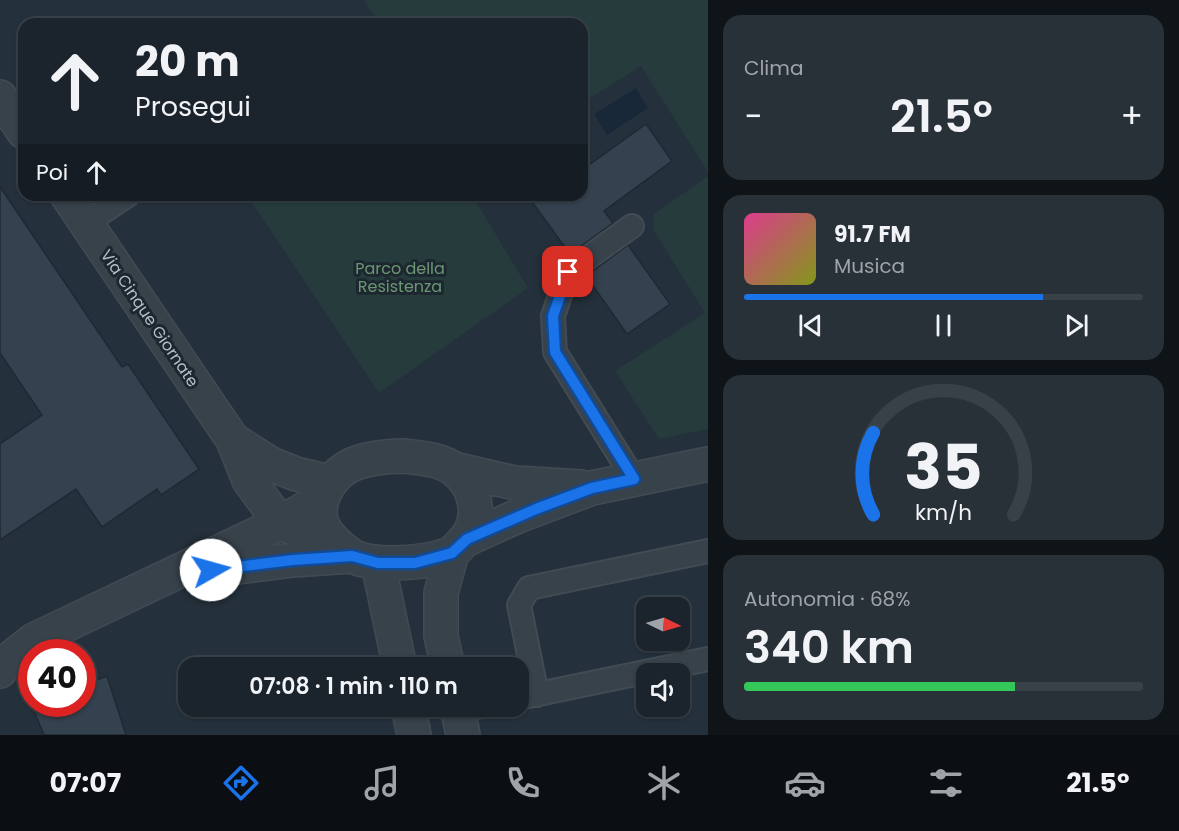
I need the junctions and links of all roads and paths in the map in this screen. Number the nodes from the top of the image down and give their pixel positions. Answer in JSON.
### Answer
{"nodes":[{"id":1,"x":0,"y":97,"type":"edge"},
{"id":2,"x":18,"y":123,"type":"edge"},
{"id":3,"x":71,"y":201,"type":"edge"},
{"id":4,"x":119,"y":201,"type":"edge"},
{"id":5,"x":86,"y":223,"type":"junction"},
{"id":6,"x":632,"y":226,"type":"dead end"},
{"id":7,"x":233,"y":440,"type":"junction"},
{"id":8,"x":708,"y":464,"type":"edge"},
{"id":9,"x":454,"y":469,"type":"junction"},
{"id":10,"x":634,"y":479,"type":"junction"},
{"id":11,"x":592,"y":488,"type":"junction"},
{"id":12,"x":326,"y":491,"type":"junction"},
{"id":13,"x":280,"y":523,"type":"junction"},
{"id":14,"x":459,"y":546,"type":"junction"},
{"id":15,"x":708,"y":552,"type":"edge"},
{"id":16,"x":354,"y":554,"type":"junction"},
{"id":17,"x":170,"y":575,"type":"junction"},
{"id":18,"x":36,"y":639,"type":"edge"},
{"id":19,"x":18,"y":644,"type":"edge"},
{"id":20,"x":0,"y":649,"type":"edge"},
{"id":21,"x":18,"y":652,"type":"edge"},
{"id":22,"x":396,"y":657,"type":"edge"},
{"id":23,"x":446,"y":657,"type":"edge"},
{"id":24,"x":524,"y":657,"type":"edge"},
{"id":25,"x":708,"y":660,"type":"edge"},
{"id":26,"x":0,"y":671,"type":"edge"},
{"id":27,"x":529,"y":696,"type":"edge"},
{"id":28,"x":410,"y":717,"type":"edge"},
{"id":29,"x":414,"y":735,"type":"edge"}],
"edges":[{"from":1,"to":2,"type":"street"},
{"from":3,"to":5,"type":"street","name":"Via Cinque Giornate"},
{"from":4,"to":5,"type":"lane"},
{"from":5,"to":7,"type":"street","name":"Via Cinque Giornate"},
{"from":6,"to":10,"type":"lane"},
{"from":7,"to":12,"type":"street","name":"Via Cinque Giornate"},
{"from":7,"to":13,"type":"street","name":"Via Cinque Giornate"},
{"from":8,"to":10,"type":"street"},
{"from":9,"to":11,"type":"street"},
{"from":9,"to":12,"type":"street"},
{"from":9,"to":14,"type":"street"},
{"from":10,"to":11,"type":"street"},
{"from":11,"to":14,"type":"street"},
{"from":12,"to":13,"type":"street"},
{"from":12,"to":16,"type":"street"},
{"from":13,"to":16,"type":"street"},
{"from":13,"to":17,"type":"street"},
{"from":14,"to":16,"type":"street"},
{"from":14,"to":23,"type":"street"},
{"from":15,"to":24,"type":"lane"},
{"from":16,"to":17,"type":"street"},
{"from":16,"to":22,"type":"street"},
{"from":17,"to":18,"type":"street"},
{"from":19,"to":20,"type":"street"},
{"from":21,"to":26,"type":"street"},
{"from":25,"to":27,"type":"lane"},
{"from":28,"to":29,"type":"street"}]}
